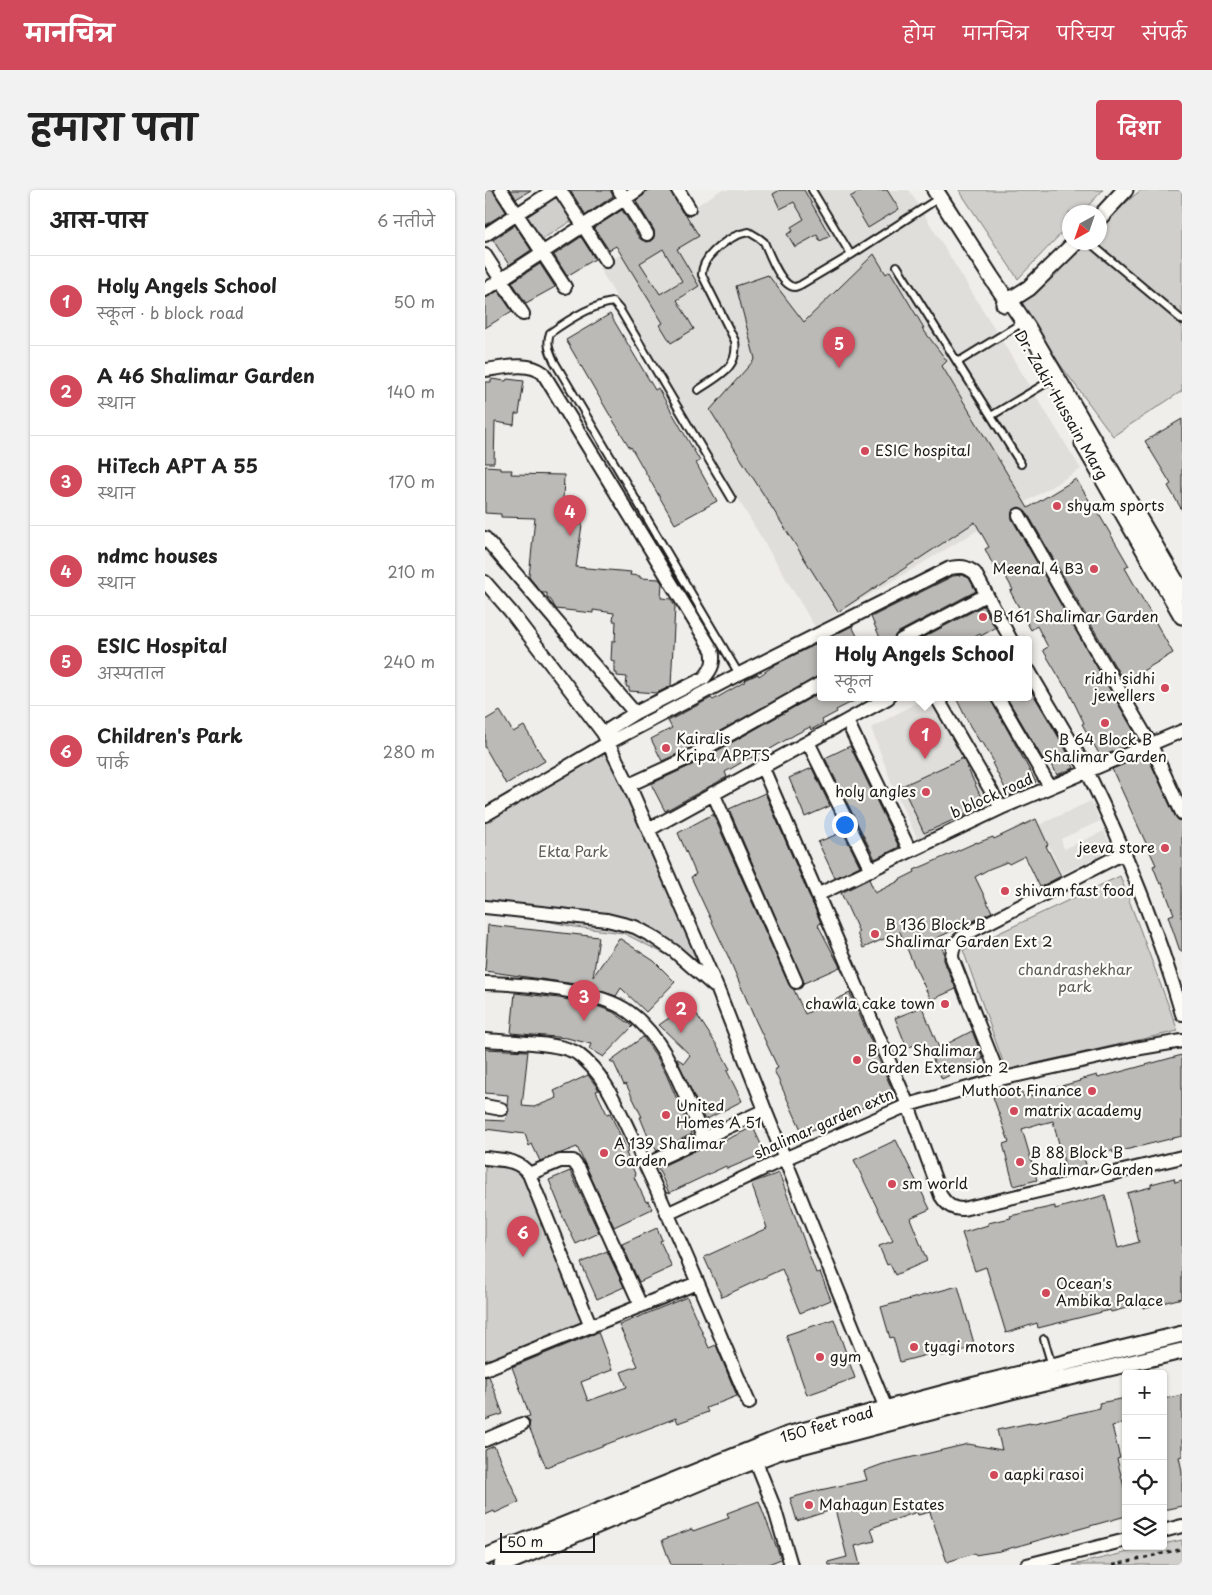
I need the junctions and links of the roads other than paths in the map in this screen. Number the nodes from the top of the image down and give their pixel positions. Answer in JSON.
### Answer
{"nodes":[{"id":1,"x":501,"y":190,"type":"edge"},
{"id":2,"x":554,"y":190,"type":"edge"},
{"id":3,"x":561,"y":190,"type":"edge"},
{"id":4,"x":638,"y":190,"type":"edge"},
{"id":5,"x":678,"y":190,"type":"edge"},
{"id":6,"x":812,"y":190,"type":"edge"},
{"id":7,"x":1125,"y":190,"type":"edge"},
{"id":8,"x":622,"y":194,"type":"edge"},
{"id":9,"x":938,"y":194,"type":"edge"},
{"id":10,"x":689,"y":208,"type":"dead end"},
{"id":11,"x":1107,"y":209,"type":"edge"},
{"id":12,"x":517,"y":214,"type":"junction"},
{"id":13,"x":583,"y":226,"type":"junction"},
{"id":14,"x":647,"y":234,"type":"dead end"},
{"id":15,"x":485,"y":235,"type":"edge"},
{"id":16,"x":1068,"y":250,"type":"edge"},
{"id":17,"x":1099,"y":250,"type":"edge"},
{"id":18,"x":542,"y":252,"type":"junction"},
{"id":19,"x":485,"y":255,"type":"edge"},
{"id":20,"x":851,"y":255,"type":"junction"},
{"id":21,"x":606,"y":261,"type":"dead end"},
{"id":22,"x":897,"y":266,"type":"dead end"},
{"id":23,"x":501,"y":280,"type":"junction"},
{"id":24,"x":565,"y":287,"type":"dead end"},
{"id":25,"x":485,"y":290,"type":"edge"},
{"id":26,"x":1010,"y":299,"type":"junction"},
{"id":27,"x":523,"y":314,"type":"dead end"},
{"id":28,"x":1182,"y":320,"type":"edge"},
{"id":29,"x":1019,"y":324,"type":"junction"},
{"id":30,"x":958,"y":362,"type":"junction"},
{"id":31,"x":485,"y":370,"type":"edge"},
{"id":32,"x":1048,"y":382,"type":"junction"},
{"id":33,"x":698,"y":390,"type":"dead end"},
{"id":34,"x":991,"y":416,"type":"junction"},
{"id":35,"x":1021,"y":464,"type":"dead end"},
{"id":36,"x":732,"y":499,"type":"dead end"},
{"id":37,"x":1019,"y":515,"type":"dead end"},
{"id":38,"x":485,"y":538,"type":"edge"},
{"id":39,"x":485,"y":582,"type":"edge"},
{"id":40,"x":1182,"y":592,"type":"edge"},
{"id":41,"x":986,"y":595,"type":"junction"},
{"id":42,"x":1182,"y":616,"type":"edge"},
{"id":43,"x":909,"y":636,"type":"edge"},
{"id":44,"x":1004,"y":636,"type":"edge"},
{"id":45,"x":739,"y":674,"type":"junction"},
{"id":46,"x":1032,"y":676,"type":"edge"},
{"id":47,"x":817,"y":685,"type":"edge"},
{"id":48,"x":883,"y":701,"type":"edge"},
{"id":49,"x":939,"y":701,"type":"edge"},
{"id":50,"x":1001,"y":701,"type":"edge"},
{"id":51,"x":635,"y":714,"type":"junction"},
{"id":52,"x":847,"y":721,"type":"junction"},
{"id":53,"x":1182,"y":731,"type":"edge"},
{"id":54,"x":606,"y":738,"type":"junction"},
{"id":55,"x":808,"y":742,"type":"junction"},
{"id":56,"x":1151,"y":745,"type":"junction"},
{"id":57,"x":762,"y":766,"type":"junction"},
{"id":58,"x":1087,"y":772,"type":"junction"},
{"id":59,"x":629,"y":784,"type":"junction"},
{"id":60,"x":1050,"y":787,"type":"junction"},
{"id":61,"x":713,"y":793,"type":"junction"},
{"id":62,"x":1001,"y":808,"type":"junction"},
{"id":63,"x":1182,"y":813,"type":"edge"},
{"id":64,"x":485,"y":815,"type":"edge"},
{"id":65,"x":650,"y":829,"type":"junction"},
{"id":66,"x":910,"y":851,"type":"junction"},
{"id":67,"x":1124,"y":852,"type":"junction"},
{"id":68,"x":871,"y":870,"type":"junction"},
{"id":69,"x":817,"y":895,"type":"junction"},
{"id":70,"x":485,"y":907,"type":"edge"},
{"id":71,"x":796,"y":982,"type":"dead end"},
{"id":72,"x":485,"y":983,"type":"edge"},
{"id":73,"x":718,"y":990,"type":"junction"},
{"id":74,"x":1182,"y":1014,"type":"edge"},
{"id":75,"x":485,"y":1040,"type":"edge"},
{"id":76,"x":1182,"y":1040,"type":"edge"},
{"id":77,"x":1000,"y":1079,"type":"junction"},
{"id":78,"x":908,"y":1105,"type":"junction"},
{"id":79,"x":485,"y":1106,"type":"edge"},
{"id":80,"x":501,"y":1109,"type":"dead end"},
{"id":81,"x":765,"y":1110,"type":"junction"},
{"id":82,"x":704,"y":1139,"type":"junction"},
{"id":83,"x":1182,"y":1157,"type":"edge"},
{"id":84,"x":485,"y":1158,"type":"edge"},
{"id":85,"x":785,"y":1159,"type":"junction"},
{"id":86,"x":645,"y":1165,"type":"junction"},
{"id":87,"x":529,"y":1174,"type":"junction"},
{"id":88,"x":667,"y":1214,"type":"junction"},
{"id":89,"x":697,"y":1284,"type":"junction"},
{"id":90,"x":641,"y":1306,"type":"junction"},
{"id":91,"x":591,"y":1327,"type":"junction"},
{"id":92,"x":1182,"y":1334,"type":"edge"},
{"id":93,"x":1044,"y":1339,"type":"dead end"},
{"id":94,"x":1182,"y":1351,"type":"edge"},
{"id":95,"x":1052,"y":1366,"type":"junction"},
{"id":96,"x":485,"y":1369,"type":"edge"},
{"id":97,"x":749,"y":1403,"type":"dead end"},
{"id":98,"x":889,"y":1415,"type":"junction"},
{"id":99,"x":522,"y":1424,"type":"dead end"},
{"id":100,"x":485,"y":1440,"type":"edge"},
{"id":101,"x":753,"y":1455,"type":"junction"},
{"id":102,"x":1182,"y":1526,"type":"edge"},
{"id":103,"x":1167,"y":1530,"type":"edge"},
{"id":104,"x":1122,"y":1541,"type":"edge"},
{"id":105,"x":485,"y":1557,"type":"edge"},
{"id":106,"x":502,"y":1565,"type":"edge"},
{"id":107,"x":791,"y":1565,"type":"edge"},
{"id":108,"x":1027,"y":1565,"type":"edge"}],
"edges":[{"from":1,"to":12,"type":"street"},
{"from":2,"to":12,"type":"street"},
{"from":3,"to":13,"type":"street"},
{"from":4,"to":8,"type":"street"},
{"from":5,"to":10,"type":"street"},
{"from":6,"to":20,"type":"lane"},
{"from":7,"to":11,"type":"street"},
{"from":8,"to":13,"type":"street"},
{"from":8,"to":14,"type":"street"},
{"from":9,"to":20,"type":"lane"},
{"from":9,"to":26,"type":"street","name":"Dr. Zakir Hussain Marg"},
{"from":12,"to":15,"type":"street"},
{"from":12,"to":18,"type":"street"},
{"from":13,"to":18,"type":"street"},
{"from":13,"to":21,"type":"street"},
{"from":16,"to":26,"type":"street"},
{"from":17,"to":28,"type":"lane"},
{"from":18,"to":23,"type":"street"},
{"from":18,"to":24,"type":"street"},
{"from":19,"to":23,"type":"street"},
{"from":20,"to":33,"type":"lane"},
{"from":22,"to":30,"type":"lane"},
{"from":23,"to":25,"type":"street"},
{"from":23,"to":27,"type":"street"},
{"from":26,"to":29,"type":"street","name":"Dr. Zakir Hussain Marg"},
{"from":29,"to":30,"type":"lane"},
{"from":29,"to":32,"type":"street","name":"Dr. Zakir Hussain Marg"},
{"from":29,"to":40,"type":"street","name":"Dr. Zakir Hussain Marg"},
{"from":30,"to":34,"type":"lane"},
{"from":31,"to":51,"type":"street"},
{"from":32,"to":34,"type":"lane"},
{"from":32,"to":42,"type":"street","name":"Dr. Zakir Hussain Marg"},
{"from":34,"to":35,"type":"lane"},
{"from":36,"to":45,"type":"lane"},
{"from":37,"to":56,"type":"street"},
{"from":38,"to":51,"type":"street"},
{"from":39,"to":54,"type":"street"},
{"from":41,"to":43,"type":"street"},
{"from":41,"to":44,"type":"street"},
{"from":41,"to":45,"type":"street"},
{"from":45,"to":54,"type":"street"},
{"from":46,"to":58,"type":"street"},
{"from":47,"to":59,"type":"street"},
{"from":48,"to":52,"type":"street"},
{"from":49,"to":62,"type":"street"},
{"from":50,"to":60,"type":"street"},
{"from":51,"to":54,"type":"street"},
{"from":52,"to":55,"type":"street"},
{"from":52,"to":66,"type":"street"},
{"from":53,"to":56,"type":"street","name":"b block road"},
{"from":54,"to":59,"type":"street"},
{"from":54,"to":64,"type":"street"},
{"from":55,"to":57,"type":"street"},
{"from":55,"to":68,"type":"street"},
{"from":56,"to":58,"type":"street","name":"b block road"},
{"from":56,"to":63,"type":"street"},
{"from":57,"to":61,"type":"street"},
{"from":57,"to":69,"type":"street"},
{"from":58,"to":60,"type":"street","name":"b block road"},
{"from":58,"to":67,"type":"street"},
{"from":59,"to":65,"type":"street"},
{"from":60,"to":62,"type":"street","name":"b block road"},
{"from":61,"to":65,"type":"street"},
{"from":61,"to":71,"type":"street"},
{"from":62,"to":66,"type":"street","name":"b block road"},
{"from":65,"to":73,"type":"street"},
{"from":66,"to":68,"type":"street","name":"b block road"},
{"from":67,"to":74,"type":"street"},
{"from":67,"to":77,"type":"street"},
{"from":68,"to":69,"type":"street","name":"b block road"},
{"from":69,"to":78,"type":"street"},
{"from":70,"to":73,"type":"street"},
{"from":72,"to":82,"type":"street"},
{"from":73,"to":81,"type":"street"},
{"from":75,"to":86,"type":"street"},
{"from":76,"to":77,"type":"street","name":"shalimar garden extn"},
{"from":77,"to":78,"type":"street","name":"shalimar garden extn"},
{"from":78,"to":83,"type":"street"},
{"from":78,"to":85,"type":"street","name":"shalimar garden extn"},
{"from":79,"to":80,"type":"street"},
{"from":81,"to":82,"type":"street"},
{"from":81,"to":85,"type":"street"},
{"from":82,"to":86,"type":"street"},
{"from":84,"to":87,"type":"street"},
{"from":85,"to":88,"type":"street","name":"shalimar garden extn"},
{"from":85,"to":98,"type":"street"},
{"from":86,"to":88,"type":"street"},
{"from":87,"to":90,"type":"street"},
{"from":87,"to":91,"type":"street"},
{"from":88,"to":89,"type":"street"},
{"from":89,"to":90,"type":"street"},
{"from":89,"to":97,"type":"street"},
{"from":90,"to":91,"type":"street"},
{"from":91,"to":96,"type":"street"},
{"from":92,"to":95,"type":"street","name":"150 feet road"},
{"from":93,"to":95,"type":"lane"},
{"from":94,"to":98,"type":"street","name":"150 feet road"},
{"from":95,"to":98,"type":"street","name":"150 feet road"},
{"from":98,"to":101,"type":"street","name":"150 feet road"},
{"from":99,"to":100,"type":"street"},
{"from":101,"to":105,"type":"street","name":"150 feet road"},
{"from":101,"to":106,"type":"street","name":"150 feet road"},
{"from":101,"to":107,"type":"street"},
{"from":102,"to":103,"type":"street"},
{"from":104,"to":108,"type":"street"}]}
